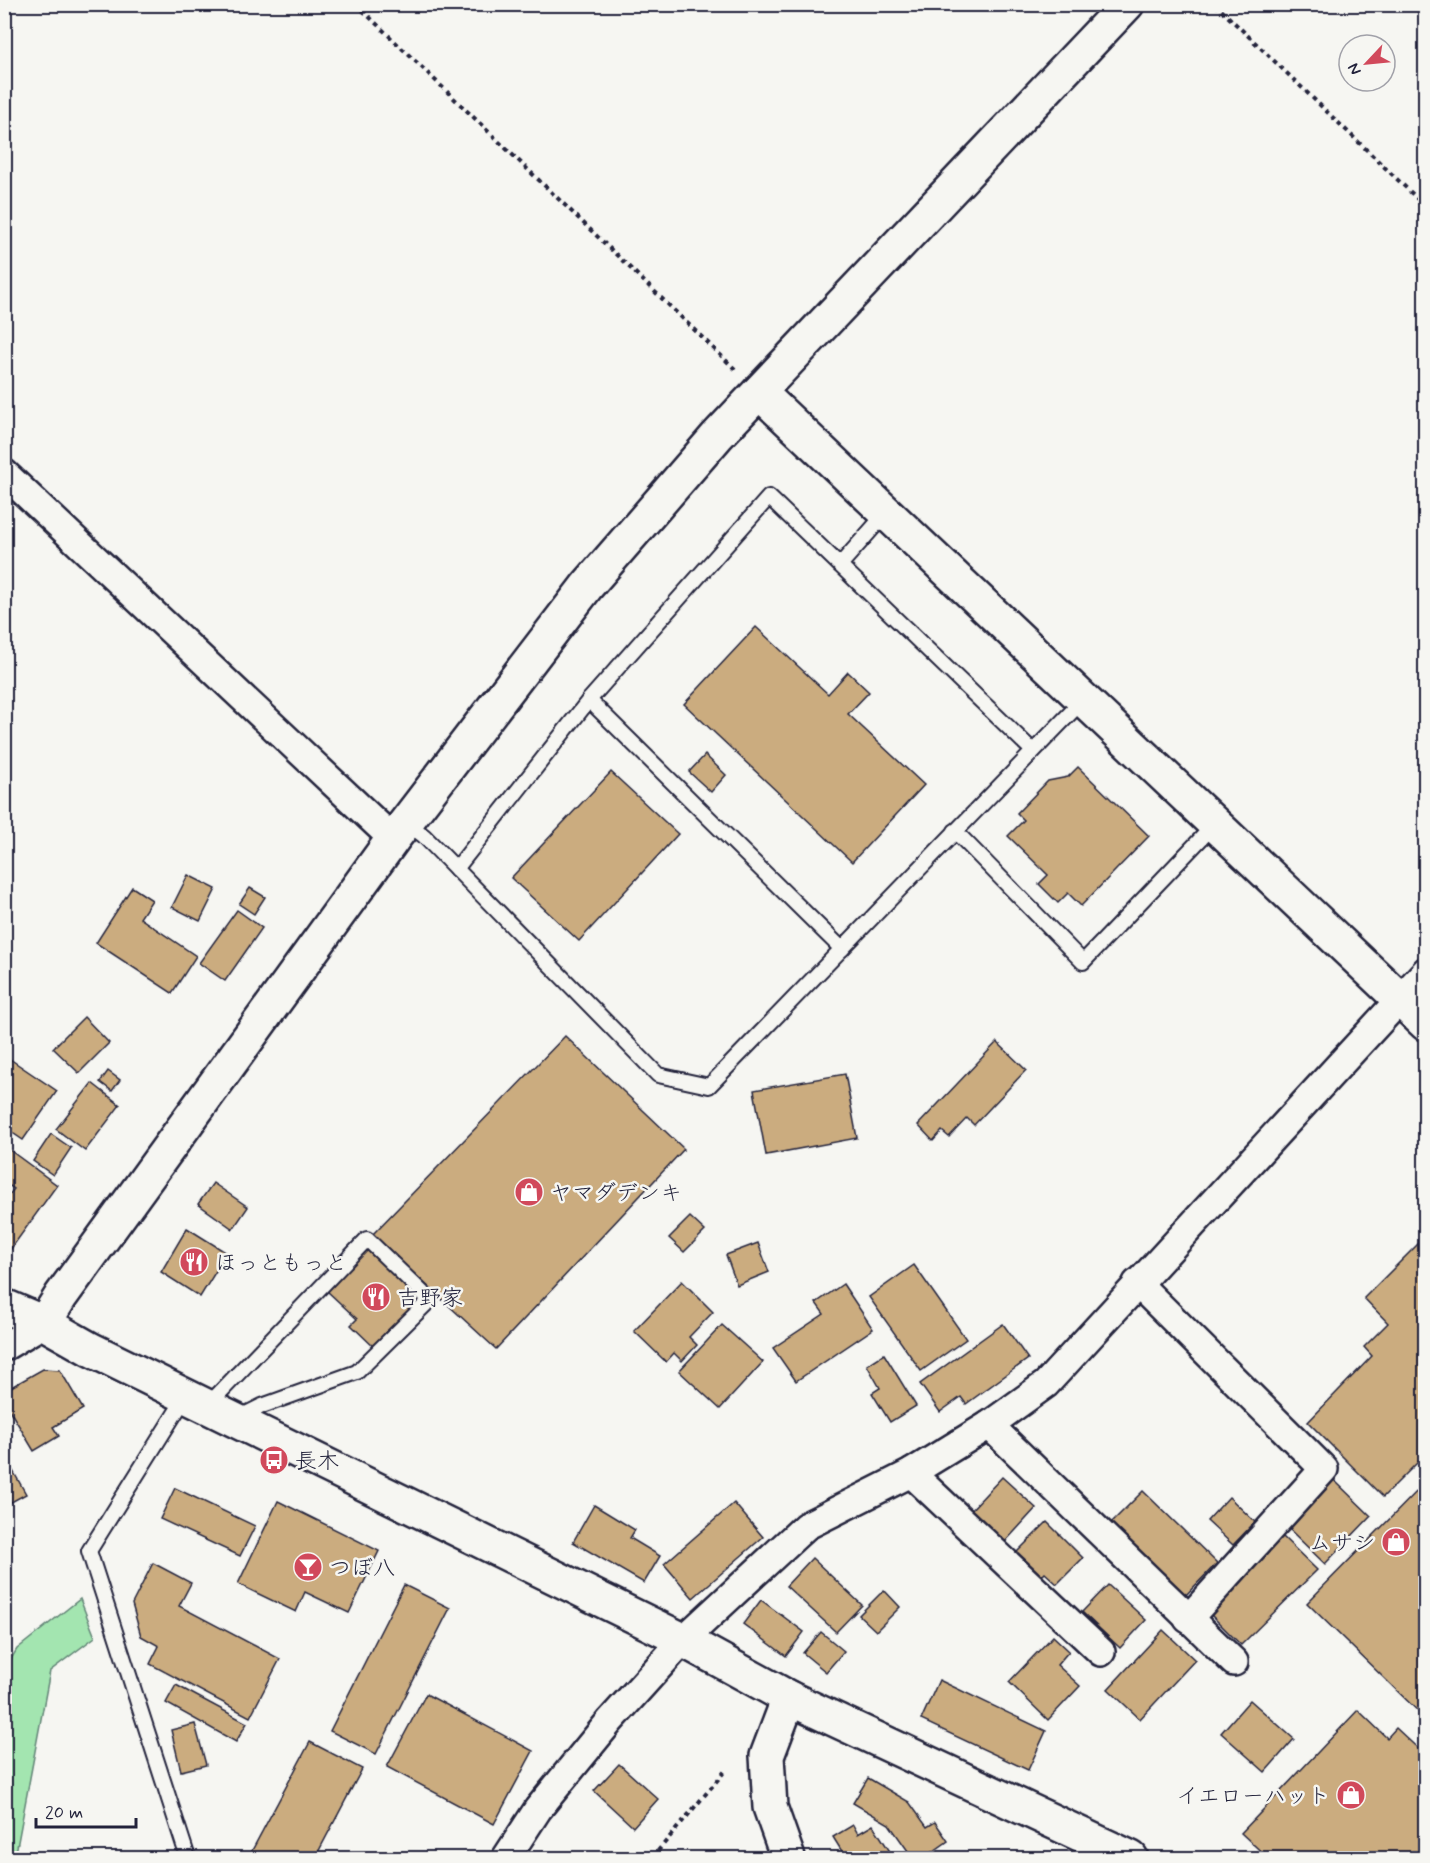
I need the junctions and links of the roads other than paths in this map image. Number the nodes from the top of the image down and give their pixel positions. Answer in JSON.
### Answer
{"nodes":[{"id":1,"x":1127,"y":4,"type":"edge"},
{"id":2,"x":759,"y":392,"type":"junction"},
{"id":3,"x":4,"y":473,"type":"edge"},
{"id":4,"x":886,"y":513,"type":"junction"},
{"id":5,"x":840,"y":565,"type":"junction"},
{"id":6,"x":1084,"y":699,"type":"junction"},
{"id":7,"x":589,"y":700,"type":"junction"},
{"id":8,"x":1033,"y":751,"type":"junction"},
{"id":9,"x":1215,"y":824,"type":"junction"},
{"id":10,"x":400,"y":830,"type":"junction"},
{"id":11,"x":955,"y":831,"type":"junction"},
{"id":12,"x":456,"y":869,"type":"junction"},
{"id":13,"x":842,"y":949,"type":"junction"},
{"id":14,"x":1425,"y":971,"type":"edge"},
{"id":15,"x":1400,"y":999,"type":"junction"},
{"id":16,"x":1425,"y":1024,"type":"edge"},
{"id":17,"x":1137,"y":1283,"type":"junction"},
{"id":18,"x":4,"y":1306,"type":"edge"},
{"id":19,"x":44,"y":1323,"type":"junction"},
{"id":20,"x":4,"y":1347,"type":"edge"},
{"id":21,"x":209,"y":1407,"type":"junction"},
{"id":22,"x":989,"y":1425,"type":"junction"},
{"id":23,"x":911,"y":1473,"type":"junction"},
{"id":24,"x":1188,"y":1618,"type":"junction"},
{"id":25,"x":683,"y":1640,"type":"junction"},
{"id":26,"x":1101,"y":1652,"type":"dead end"},
{"id":27,"x":1234,"y":1662,"type":"dead end"},
{"id":28,"x":789,"y":1698,"type":"junction"},
{"id":29,"x":188,"y":1858,"type":"edge"},
{"id":30,"x":506,"y":1858,"type":"edge"},
{"id":31,"x":788,"y":1858,"type":"edge"},
{"id":32,"x":1131,"y":1858,"type":"edge"}],
"edges":[{"from":1,"to":2,"type":"street"},
{"from":2,"to":4,"type":"street"},
{"from":2,"to":10,"type":"street"},
{"from":3,"to":10,"type":"street"},
{"from":4,"to":5,"type":"lane"},
{"from":4,"to":6,"type":"street"},
{"from":5,"to":7,"type":"lane"},
{"from":5,"to":8,"type":"lane"},
{"from":6,"to":8,"type":"lane"},
{"from":6,"to":9,"type":"street"},
{"from":7,"to":12,"type":"lane"},
{"from":7,"to":13,"type":"lane"},
{"from":8,"to":11,"type":"lane"},
{"from":9,"to":11,"type":"lane"},
{"from":9,"to":15,"type":"street"},
{"from":10,"to":12,"type":"lane"},
{"from":10,"to":19,"type":"street"},
{"from":11,"to":13,"type":"lane"},
{"from":12,"to":13,"type":"lane"},
{"from":14,"to":15,"type":"street"},
{"from":15,"to":16,"type":"street"},
{"from":15,"to":17,"type":"street"},
{"from":17,"to":22,"type":"street"},
{"from":17,"to":24,"type":"street"},
{"from":18,"to":19,"type":"street"},
{"from":19,"to":20,"type":"street"},
{"from":19,"to":21,"type":"street"},
{"from":21,"to":21,"type":"lane"},
{"from":21,"to":25,"type":"street"},
{"from":21,"to":29,"type":"lane"},
{"from":22,"to":23,"type":"street"},
{"from":22,"to":24,"type":"street"},
{"from":23,"to":25,"type":"street"},
{"from":23,"to":26,"type":"street"},
{"from":24,"to":27,"type":"street"},
{"from":25,"to":28,"type":"street"},
{"from":25,"to":30,"type":"street"},
{"from":28,"to":31,"type":"street"},
{"from":28,"to":32,"type":"street"}]}
